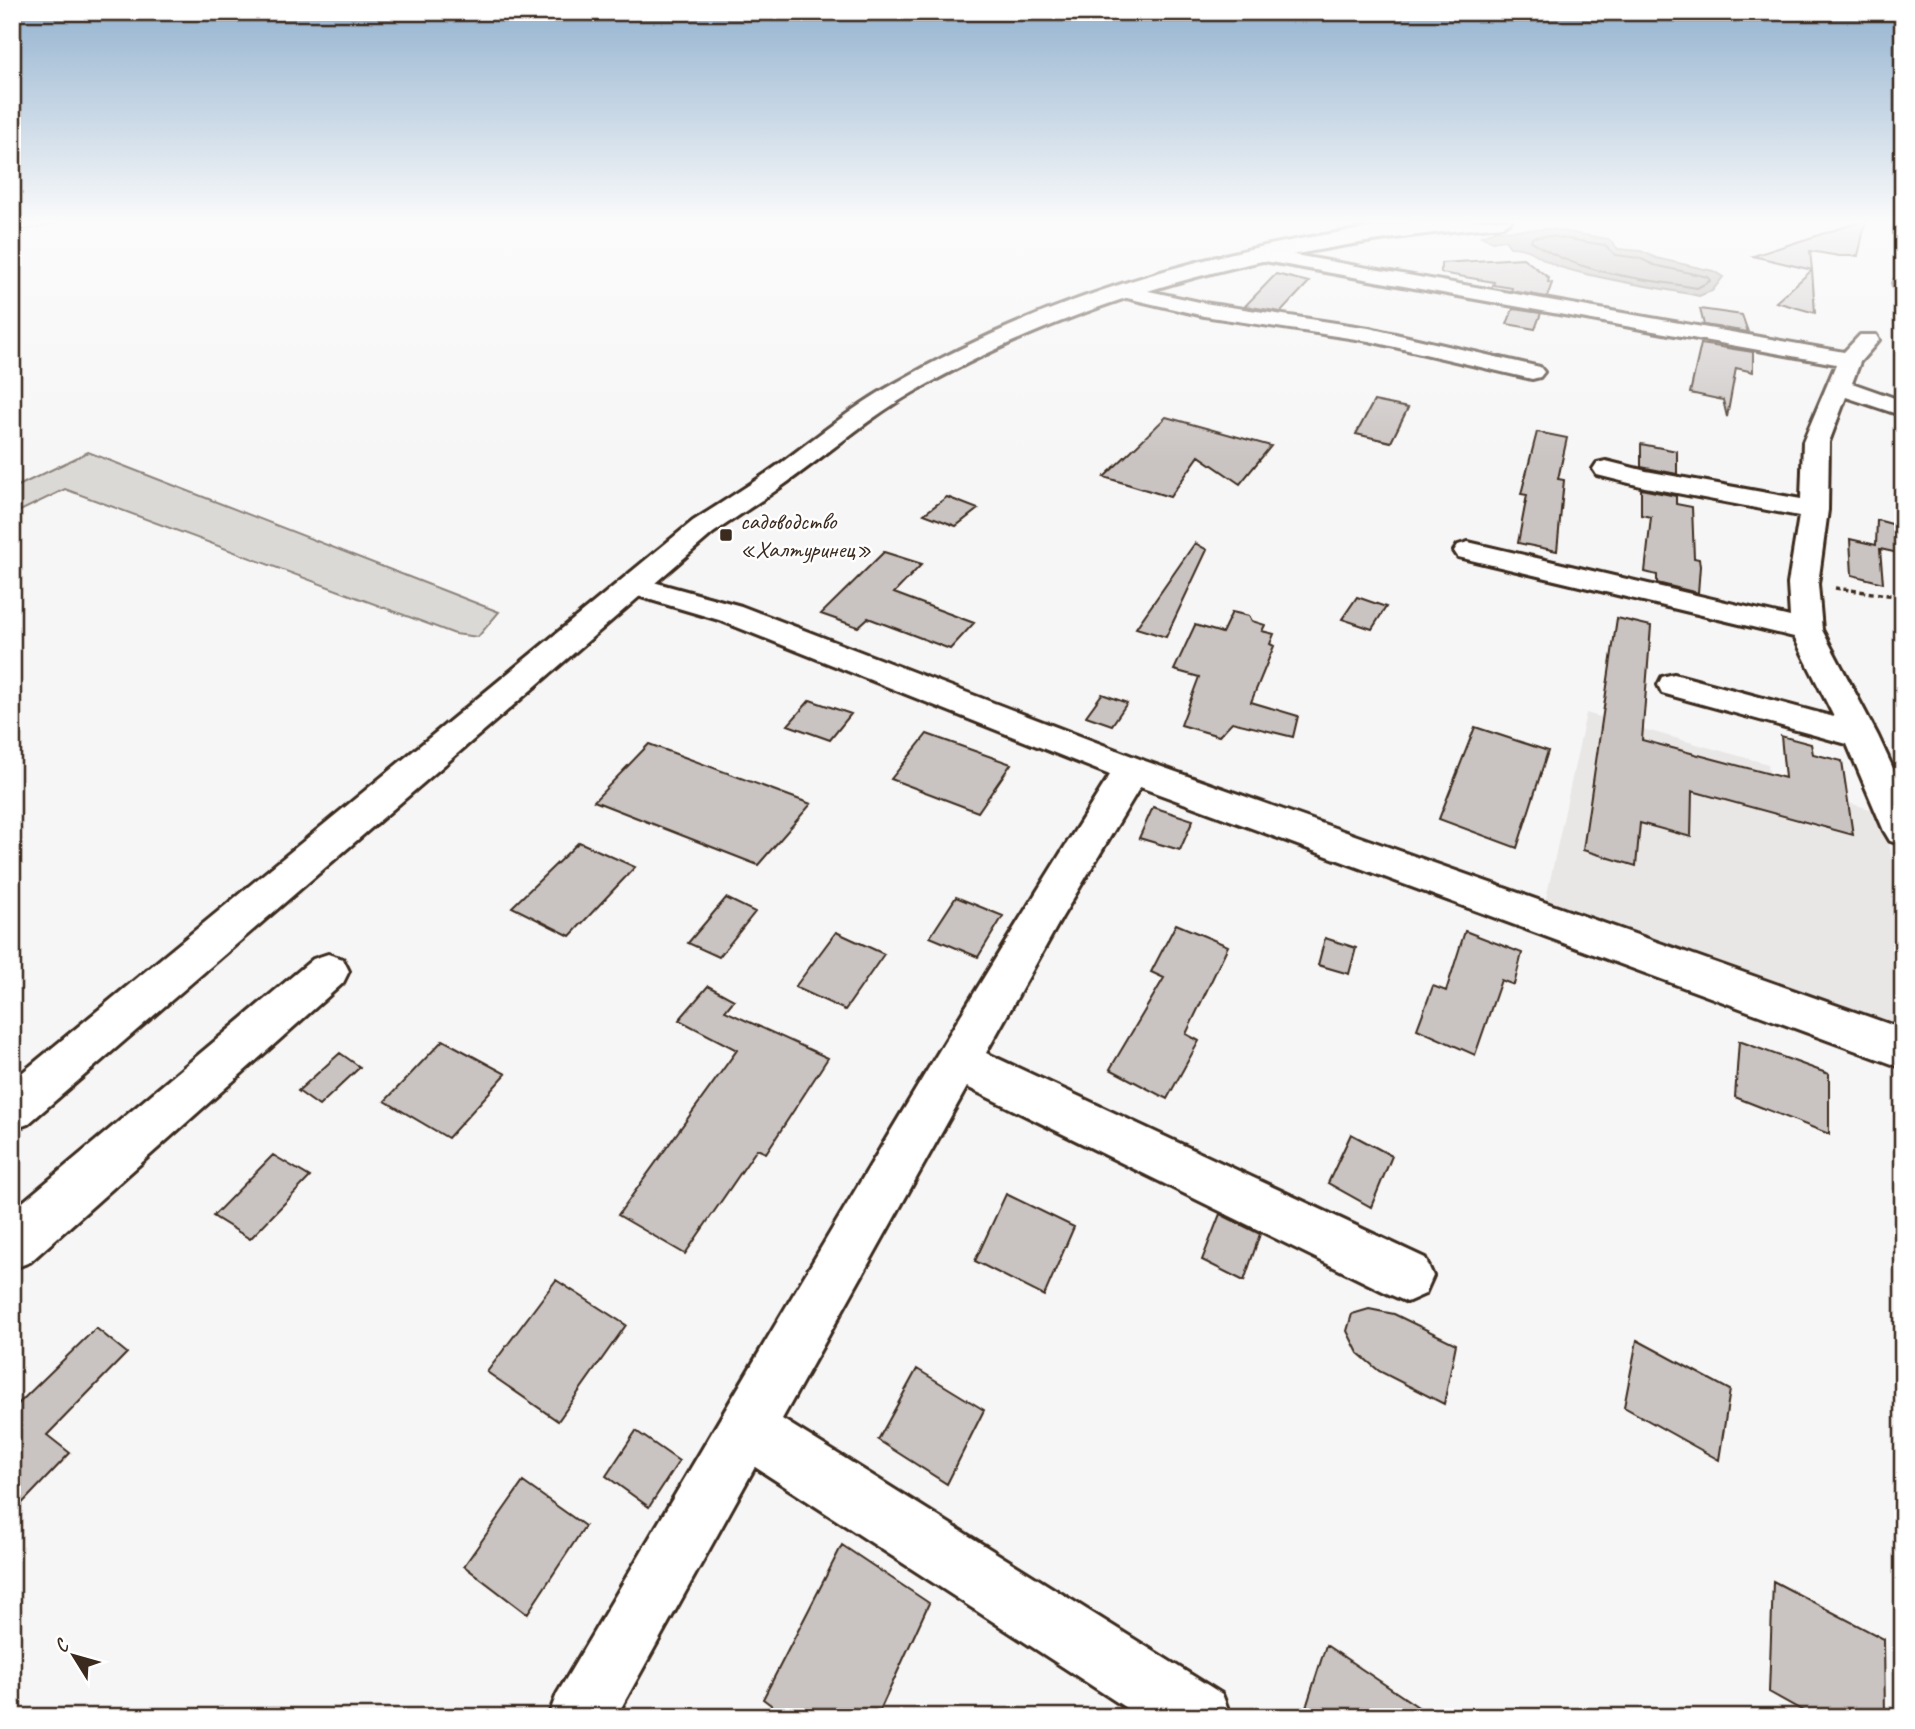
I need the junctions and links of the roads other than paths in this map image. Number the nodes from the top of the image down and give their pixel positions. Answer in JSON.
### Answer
{"nodes":[{"id":1,"x":1097,"y":301,"type":"edge"},
{"id":2,"x":1155,"y":301,"type":"edge"},
{"id":3,"x":1513,"y":301,"type":"edge"},
{"id":4,"x":1852,"y":362,"type":"junction"},
{"id":5,"x":1532,"y":372,"type":"dead end"},
{"id":6,"x":1903,"y":409,"type":"edge"},
{"id":7,"x":1606,"y":469,"type":"dead end"},
{"id":8,"x":1814,"y":510,"type":"junction"},
{"id":9,"x":1468,"y":551,"type":"dead end"},
{"id":10,"x":635,"y":586,"type":"junction"},
{"id":11,"x":1806,"y":629,"type":"junction"},
{"id":12,"x":1674,"y":685,"type":"dead end"},
{"id":13,"x":1861,"y":736,"type":"junction"},
{"id":14,"x":1132,"y":770,"type":"junction"},
{"id":15,"x":1903,"y":831,"type":"edge"},
{"id":16,"x":328,"y":971,"type":"dead end"},
{"id":17,"x":1903,"y":1049,"type":"edge"},
{"id":18,"x":960,"y":1062,"type":"junction"},
{"id":19,"x":12,"y":1109,"type":"edge"},
{"id":20,"x":12,"y":1244,"type":"edge"},
{"id":21,"x":1407,"y":1276,"type":"dead end"},
{"id":22,"x":746,"y":1428,"type":"junction"},
{"id":23,"x":580,"y":1717,"type":"edge"},
{"id":24,"x":1199,"y":1717,"type":"edge"}],
"edges":[{"from":1,"to":10,"type":"street"},
{"from":2,"to":5,"type":"street"},
{"from":3,"to":4,"type":"street"},
{"from":4,"to":6,"type":"street"},
{"from":4,"to":8,"type":"street"},
{"from":7,"to":8,"type":"street"},
{"from":8,"to":11,"type":"street"},
{"from":9,"to":11,"type":"street"},
{"from":10,"to":14,"type":"street"},
{"from":10,"to":19,"type":"street"},
{"from":11,"to":13,"type":"street"},
{"from":12,"to":13,"type":"street"},
{"from":13,"to":15,"type":"street"},
{"from":14,"to":17,"type":"street"},
{"from":14,"to":18,"type":"street"},
{"from":16,"to":20,"type":"street"},
{"from":18,"to":21,"type":"street"},
{"from":18,"to":22,"type":"street"},
{"from":22,"to":23,"type":"street"},
{"from":22,"to":24,"type":"street"}]}
